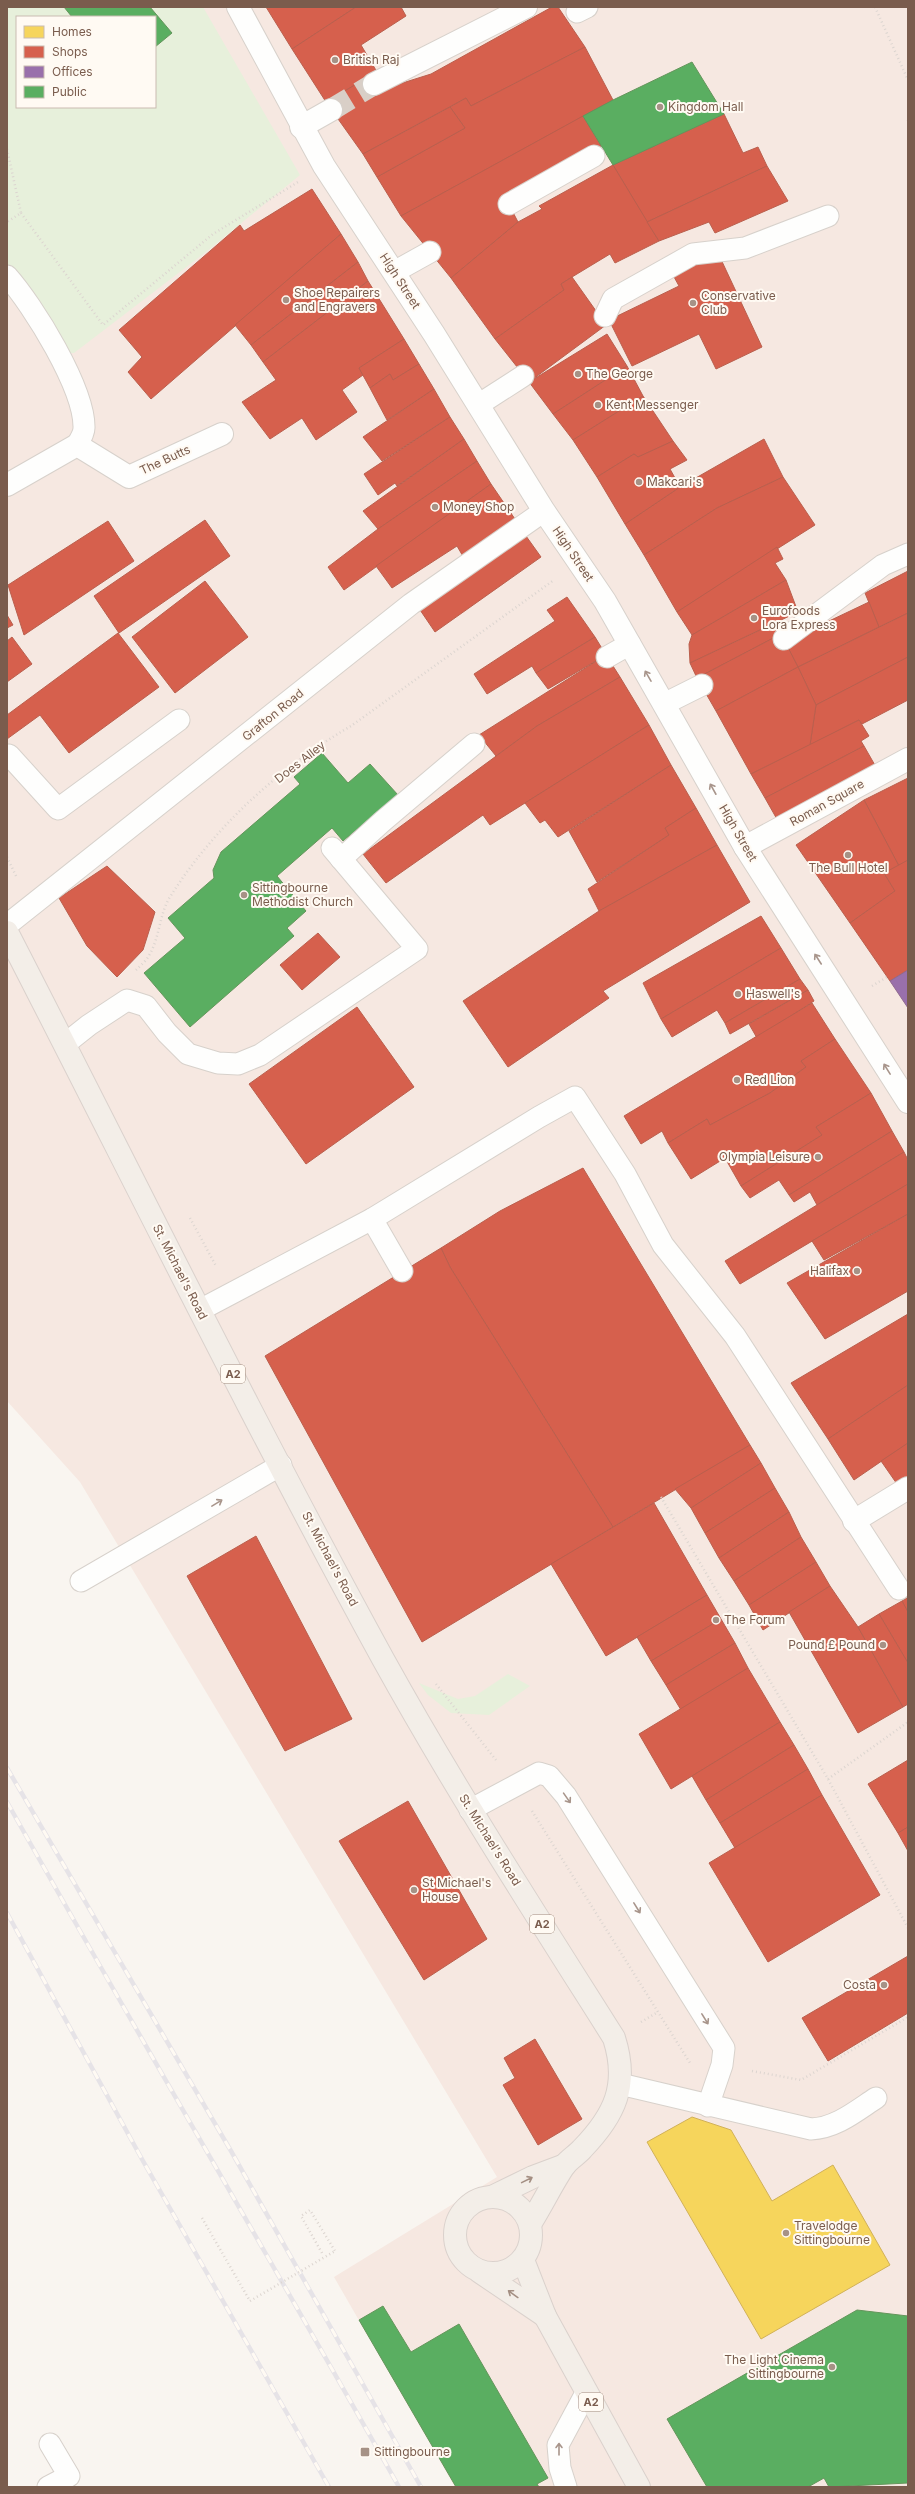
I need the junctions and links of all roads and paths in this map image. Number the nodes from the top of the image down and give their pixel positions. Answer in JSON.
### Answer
{"nodes":[{"id":1,"x":238,"y":7,"type":"edge"},
{"id":2,"x":526,"y":7,"type":"edge"},
{"id":3,"x":875,"y":7,"type":"edge"},
{"id":4,"x":908,"y":80,"type":"edge"},
{"id":5,"x":374,"y":84,"type":"tunnel mouth"},
{"id":6,"x":331,"y":110,"type":"tunnel mouth"},
{"id":7,"x":302,"y":127,"type":"junction"},
{"id":8,"x":7,"y":149,"type":"edge"},
{"id":9,"x":594,"y":156,"type":"dead end"},
{"id":10,"x":324,"y":166,"type":"junction"},
{"id":11,"x":509,"y":204,"type":"dead end"},
{"id":12,"x":21,"y":213,"type":"junction"},
{"id":13,"x":828,"y":216,"type":"dead end"},
{"id":14,"x":7,"y":222,"type":"edge"},
{"id":15,"x":430,"y":252,"type":"dead end"},
{"id":16,"x":394,"y":272,"type":"junction"},
{"id":17,"x":7,"y":276,"type":"edge"},
{"id":18,"x":605,"y":316,"type":"dead end"},
{"id":19,"x":523,"y":376,"type":"dead end"},
{"id":20,"x":478,"y":405,"type":"junction"},
{"id":21,"x":222,"y":434,"type":"dead end"},
{"id":22,"x":77,"y":445,"type":"junction"},
{"id":23,"x":7,"y":485,"type":"edge"},
{"id":24,"x":544,"y":511,"type":"junction"},
{"id":25,"x":908,"y":554,"type":"edge"},
{"id":26,"x":579,"y":562,"type":"junction"},
{"id":27,"x":784,"y":638,"type":"dead end"},
{"id":28,"x":630,"y":644,"type":"junction"},
{"id":29,"x":607,"y":657,"type":"dead end"},
{"id":30,"x":702,"y":685,"type":"dead end"},
{"id":31,"x":664,"y":704,"type":"junction"},
{"id":32,"x":179,"y":720,"type":"dead end"},
{"id":33,"x":474,"y":744,"type":"dead end"},
{"id":34,"x":7,"y":756,"type":"edge"},
{"id":35,"x":908,"y":759,"type":"edge"},
{"id":36,"x":745,"y":848,"type":"junction"},
{"id":37,"x":7,"y":925,"type":"edge"},
{"id":38,"x":7,"y":932,"type":"edge"},
{"id":39,"x":134,"y":973,"type":"dead end"},
{"id":40,"x":65,"y":1044,"type":"junction"},
{"id":41,"x":908,"y":1102,"type":"edge"},
{"id":42,"x":372,"y":1219,"type":"junction"},
{"id":43,"x":402,"y":1271,"type":"dead end"},
{"id":44,"x":200,"y":1310,"type":"junction"},
{"id":45,"x":281,"y":1465,"type":"junction"},
{"id":46,"x":908,"y":1488,"type":"edge"},
{"id":47,"x":661,"y":1497,"type":"dead end"},
{"id":48,"x":854,"y":1521,"type":"junction"},
{"id":49,"x":81,"y":1581,"type":"dead end"},
{"id":50,"x":899,"y":1589,"type":"dead end"},
{"id":51,"x":432,"y":1679,"type":"dead end"},
{"id":52,"x":908,"y":1722,"type":"edge"},
{"id":53,"x":828,"y":1779,"type":"junction"},
{"id":54,"x":516,"y":1786,"type":"junction"},
{"id":55,"x":470,"y":1810,"type":"junction"},
{"id":56,"x":908,"y":1928,"type":"edge"},
{"id":57,"x":658,"y":2012,"type":"dead end"},
{"id":58,"x":908,"y":2017,"type":"edge"},
{"id":59,"x":722,"y":2065,"type":"junction"},
{"id":60,"x":620,"y":2084,"type":"junction"},
{"id":61,"x":876,"y":2098,"type":"dead end"},
{"id":62,"x":708,"y":2106,"type":"junction"},
{"id":63,"x":565,"y":2165,"type":"junction"},
{"id":64,"x":492,"y":2197,"type":"junction"},
{"id":65,"x":202,"y":2218,"type":"dead end"},
{"id":66,"x":530,"y":2224,"type":"junction"},
{"id":67,"x":322,"y":2253,"type":"dead end"},
{"id":68,"x":522,"y":2260,"type":"junction"},
{"id":69,"x":476,"y":2269,"type":"junction"},
{"id":70,"x":545,"y":2316,"type":"junction"},
{"id":71,"x":586,"y":2393,"type":"junction"},
{"id":72,"x":50,"y":2444,"type":"dead end"},
{"id":73,"x":48,"y":2487,"type":"edge"},
{"id":74,"x":566,"y":2487,"type":"edge"},
{"id":75,"x":639,"y":2487,"type":"edge"}],
"edges":[{"from":1,"to":7,"type":"street","name":"High Street"},
{"from":2,"to":5,"type":"street"},
{"from":3,"to":4,"type":"path"},
{"from":6,"to":7,"type":"street"},
{"from":7,"to":10,"type":"street","name":"High Street"},
{"from":8,"to":12,"type":"path"},
{"from":9,"to":11,"type":"lane"},
{"from":10,"to":12,"type":"path"},
{"from":10,"to":16,"type":"street","name":"High Street"},
{"from":12,"to":14,"type":"path"},
{"from":13,"to":18,"type":"lane"},
{"from":15,"to":16,"type":"lane"},
{"from":16,"to":20,"type":"street","name":"High Street"},
{"from":17,"to":22,"type":"lane"},
{"from":19,"to":20,"type":"lane"},
{"from":20,"to":24,"type":"street","name":"High Street"},
{"from":21,"to":22,"type":"street","name":"The Butts"},
{"from":22,"to":23,"type":"street"},
{"from":24,"to":26,"type":"street","name":"High Street"},
{"from":24,"to":37,"type":"lane","name":"Grafton Road"},
{"from":25,"to":27,"type":"lane"},
{"from":26,"to":28,"type":"street","name":"High Street"},
{"from":26,"to":39,"type":"path","name":"Does Alley"},
{"from":28,"to":29,"type":"lane"},
{"from":31,"to":28,"type":"street","name":"High Street","one_way":true},
{"from":30,"to":31,"type":"lane"},
{"from":36,"to":31,"type":"street","name":"High Street","one_way":true},
{"from":32,"to":34,"type":"lane"},
{"from":33,"to":40,"type":"lane"},
{"from":35,"to":36,"type":"street","name":"Roman Square"},
{"from":41,"to":36,"type":"street","name":"High Street","one_way":true},
{"from":38,"to":40,"type":"main road","name":"St. Michael's Road","number":"A2"},
{"from":40,"to":44,"type":"main road","name":"St. Michael's Road","number":"A2"},
{"from":42,"to":43,"type":"lane"},
{"from":42,"to":44,"type":"lane"},
{"from":42,"to":48,"type":"lane"},
{"from":44,"to":45,"type":"main road","name":"St. Michael's Road","number":"A2"},
{"from":49,"to":45,"type":"lane","one_way":true},
{"from":45,"to":55,"type":"main road","name":"St. Michael's Road","number":"A2"},
{"from":46,"to":48,"type":"street"},
{"from":47,"to":53,"type":"path"},
{"from":48,"to":50,"type":"lane"},
{"from":51,"to":54,"type":"path"},
{"from":52,"to":53,"type":"path"},
{"from":53,"to":56,"type":"path"},
{"from":54,"to":55,"type":"lane"},
{"from":54,"to":57,"type":"path"},
{"from":54,"to":59,"type":"lane","one_way":true},
{"from":55,"to":60,"type":"main road","name":"St. Michael's Road","number":"A2"},
{"from":58,"to":59,"type":"path"},
{"from":59,"to":62,"type":"lane"},
{"from":60,"to":62,"type":"lane"},
{"from":60,"to":63,"type":"main road","name":"St. Michael's Road","number":"A2"},
{"from":61,"to":62,"type":"lane"},
{"from":64,"to":63,"type":"main road","name":"St. Michael's Road","number":"A2","one_way":true},
{"from":63,"to":66,"type":"main road","name":"St. Michael's Road","number":"A2"},
{"from":64,"to":66,"type":"main road"},
{"from":64,"to":69,"type":"main road"},
{"from":65,"to":67,"type":"path","bridge":true},
{"from":66,"to":68,"type":"main road"},
{"from":68,"to":69,"type":"main road"},
{"from":68,"to":70,"type":"main road","number":"A2"},
{"from":70,"to":69,"type":"main road","number":"A2","one_way":true},
{"from":70,"to":71,"type":"main road","number":"A2"},
{"from":74,"to":71,"type":"lane","one_way":true},
{"from":71,"to":75,"type":"main road","number":"A2"},
{"from":72,"to":73,"type":"lane"}]}
